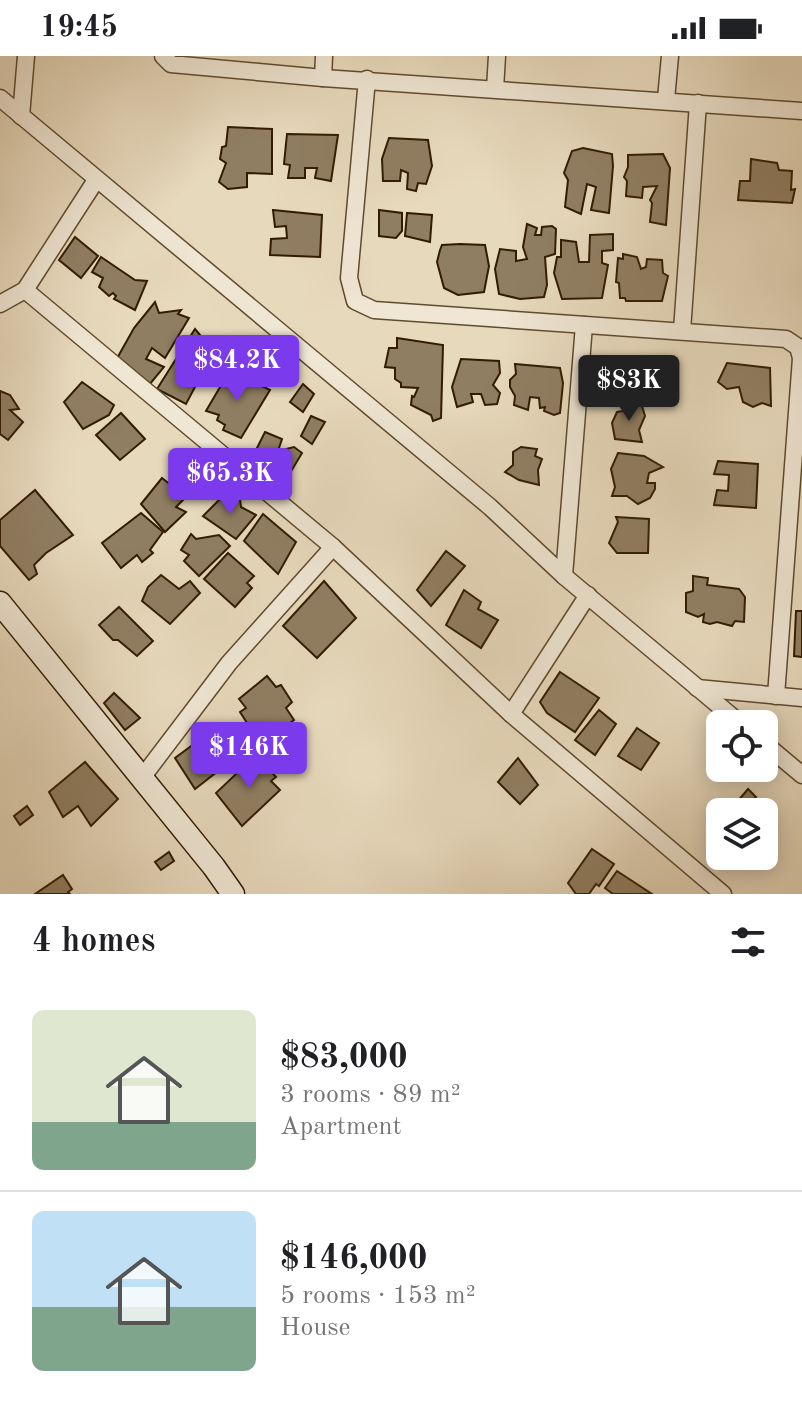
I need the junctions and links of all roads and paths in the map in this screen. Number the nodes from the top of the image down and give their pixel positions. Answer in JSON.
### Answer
{"nodes":[{"id":1,"x":26,"y":56,"type":"edge"},
{"id":2,"x":163,"y":56,"type":"edge"},
{"id":3,"x":324,"y":56,"type":"edge"},
{"id":4,"x":497,"y":56,"type":"edge"},
{"id":5,"x":670,"y":56,"type":"edge"},
{"id":6,"x":323,"y":78,"type":"junction"},
{"id":7,"x":367,"y":79,"type":"junction"},
{"id":8,"x":495,"y":89,"type":"junction"},
{"id":9,"x":0,"y":98,"type":"edge"},
{"id":10,"x":666,"y":99,"type":"junction"},
{"id":11,"x":698,"y":103,"type":"junction"},
{"id":12,"x":802,"y":111,"type":"edge"},
{"id":13,"x":21,"y":116,"type":"junction"},
{"id":14,"x":96,"y":180,"type":"junction"},
{"id":15,"x":25,"y":290,"type":"junction"},
{"id":16,"x":0,"y":304,"type":"edge"},
{"id":17,"x":584,"y":325,"type":"junction"},
{"id":18,"x":682,"y":331,"type":"junction"},
{"id":19,"x":333,"y":547,"type":"junction"},
{"id":20,"x":564,"y":576,"type":"junction"},
{"id":21,"x":588,"y":595,"type":"junction"},
{"id":22,"x":0,"y":603,"type":"edge"},
{"id":23,"x":697,"y":688,"type":"junction"},
{"id":24,"x":776,"y":696,"type":"junction"},
{"id":25,"x":802,"y":698,"type":"edge"},
{"id":26,"x":724,"y":710,"type":"edge"},
{"id":27,"x":511,"y":714,"type":"junction"},
{"id":28,"x":778,"y":755,"type":"edge"},
{"id":29,"x":802,"y":775,"type":"edge"},
{"id":30,"x":141,"y":779,"type":"junction"},
{"id":31,"x":233,"y":894,"type":"edge"},
{"id":32,"x":723,"y":894,"type":"edge"}],
"edges":[{"from":1,"to":13,"type":"street"},
{"from":2,"to":6,"type":"street"},
{"from":3,"to":6,"type":"street"},
{"from":4,"to":8,"type":"street"},
{"from":5,"to":10,"type":"street"},
{"from":6,"to":7,"type":"street"},
{"from":7,"to":8,"type":"street"},
{"from":7,"to":17,"type":"street"},
{"from":8,"to":10,"type":"street"},
{"from":9,"to":13,"type":"street"},
{"from":10,"to":11,"type":"street"},
{"from":11,"to":12,"type":"street"},
{"from":11,"to":18,"type":"street"},
{"from":13,"to":14,"type":"street"},
{"from":14,"to":15,"type":"street"},
{"from":14,"to":20,"type":"street"},
{"from":15,"to":16,"type":"street"},
{"from":15,"to":19,"type":"street"},
{"from":17,"to":18,"type":"street"},
{"from":17,"to":20,"type":"street"},
{"from":18,"to":24,"type":"street"},
{"from":19,"to":27,"type":"street"},
{"from":19,"to":30,"type":"street"},
{"from":20,"to":21,"type":"street"},
{"from":21,"to":23,"type":"street"},
{"from":21,"to":27,"type":"street"},
{"from":22,"to":30,"type":"street"},
{"from":23,"to":24,"type":"street"},
{"from":23,"to":26,"type":"street"},
{"from":24,"to":25,"type":"street"},
{"from":27,"to":32,"type":"street"},
{"from":28,"to":29,"type":"street"},
{"from":30,"to":31,"type":"street"}]}
